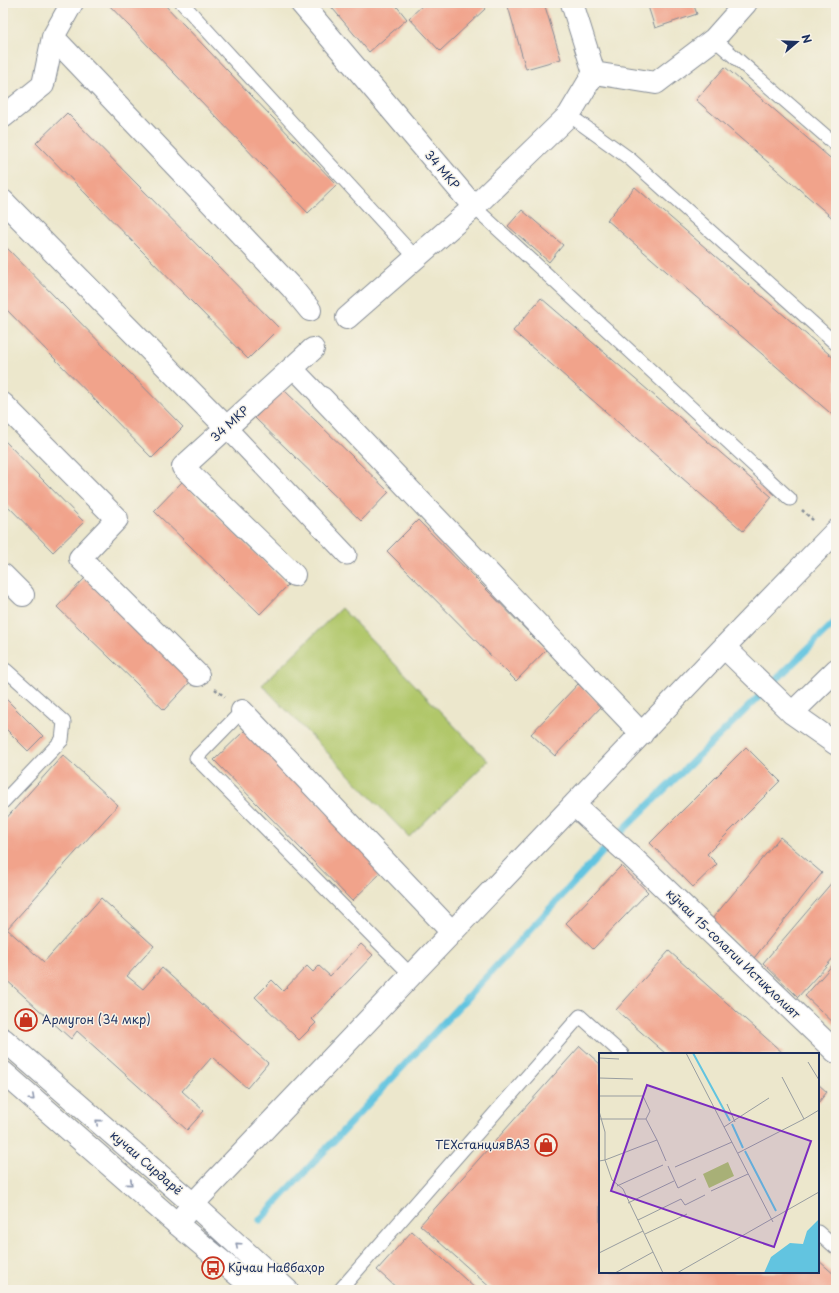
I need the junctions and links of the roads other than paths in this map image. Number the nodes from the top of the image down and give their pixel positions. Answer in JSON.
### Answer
{"nodes":[{"id":1,"x":72,"y":3,"type":"edge"},
{"id":2,"x":182,"y":3,"type":"edge"},
{"id":3,"x":301,"y":3,"type":"edge"},
{"id":4,"x":572,"y":3,"type":"edge"},
{"id":5,"x":746,"y":3,"type":"edge"},
{"id":6,"x":53,"y":37,"type":"junction"},
{"id":7,"x":714,"y":39,"type":"junction"},
{"id":8,"x":594,"y":73,"type":"junction"},
{"id":9,"x":569,"y":115,"type":"junction"},
{"id":10,"x":3,"y":117,"type":"edge"},
{"id":11,"x":836,"y":145,"type":"edge"},
{"id":12,"x":3,"y":201,"type":"edge"},
{"id":13,"x":474,"y":208,"type":"junction"},
{"id":14,"x":416,"y":258,"type":"junction"},
{"id":15,"x":310,"y":310,"type":"dead end"},
{"id":16,"x":347,"y":318,"type":"dead end"},
{"id":17,"x":836,"y":344,"type":"edge"},
{"id":18,"x":313,"y":349,"type":"dead end"},
{"id":19,"x":293,"y":368,"type":"junction"},
{"id":20,"x":322,"y":398,"type":"joint"},
{"id":21,"x":3,"y":404,"type":"edge"},
{"id":22,"x":226,"y":427,"type":"junction"},
{"id":23,"x":790,"y":499,"type":"road end"},
{"id":24,"x":834,"y":534,"type":"edge"},
{"id":25,"x":347,"y":555,"type":"dead end"},
{"id":26,"x":3,"y":575,"type":"edge"},
{"id":27,"x":294,"y":576,"type":"dead end"},
{"id":28,"x":23,"y":596,"type":"dead end"},
{"id":29,"x":724,"y":647,"type":"junction"},
{"id":30,"x":6,"y":670,"type":"dead end"},
{"id":31,"x":836,"y":670,"type":"edge"},
{"id":32,"x":198,"y":675,"type":"road end"},
{"id":33,"x":242,"y":711,"type":"joint"},
{"id":34,"x":792,"y":713,"type":"junction"},
{"id":35,"x":642,"y":734,"type":"junction"},
{"id":36,"x":836,"y":744,"type":"edge"},
{"id":37,"x":3,"y":802,"type":"edge"},
{"id":38,"x":574,"y":805,"type":"junction"},
{"id":39,"x":452,"y":932,"type":"junction"},
{"id":40,"x":411,"y":975,"type":"junction"},
{"id":41,"x":3,"y":1039,"type":"edge"},
{"id":42,"x":836,"y":1052,"type":"edge"},
{"id":43,"x":621,"y":1053,"type":"edge"},
{"id":44,"x":3,"y":1072,"type":"edge"},
{"id":45,"x":193,"y":1204,"type":"junction"},
{"id":46,"x":177,"y":1224,"type":"junction"},
{"id":47,"x":819,"y":1233,"type":"edge"},
{"id":48,"x":836,"y":1248,"type":"edge"},
{"id":49,"x":256,"y":1290,"type":"edge"},
{"id":50,"x":287,"y":1290,"type":"edge"},
{"id":51,"x":340,"y":1290,"type":"edge"}],
"edges":[{"from":1,"to":6,"type":"main road"},
{"from":2,"to":14,"type":"lane"},
{"from":3,"to":13,"type":"main road","name":"34 МКР"},
{"from":4,"to":8,"type":"main road"},
{"from":5,"to":7,"type":"main road"},
{"from":6,"to":10,"type":"main road"},
{"from":6,"to":15,"type":"main road"},
{"from":7,"to":8,"type":"main road"},
{"from":7,"to":11,"type":"lane"},
{"from":8,"to":9,"type":"main road"},
{"from":9,"to":13,"type":"main road"},
{"from":9,"to":17,"type":"lane"},
{"from":12,"to":22,"type":"main road"},
{"from":13,"to":14,"type":"main road"},
{"from":13,"to":23,"type":"lane"},
{"from":14,"to":16,"type":"main road"},
{"from":18,"to":19,"type":"main road","name":"34 МКР"},
{"from":19,"to":20,"type":"street"},
{"from":19,"to":22,"type":"main road","name":"34 МКР"},
{"from":20,"to":35,"type":"main road"},
{"from":21,"to":32,"type":"main road"},
{"from":22,"to":25,"type":"street"},
{"from":22,"to":27,"type":"main road","name":"34 МКР"},
{"from":24,"to":29,"type":"main road"},
{"from":26,"to":28,"type":"main road"},
{"from":29,"to":34,"type":"main road"},
{"from":29,"to":35,"type":"main road"},
{"from":30,"to":37,"type":"lane"},
{"from":31,"to":34,"type":"main road"},
{"from":33,"to":39,"type":"main road"},
{"from":33,"to":40,"type":"lane"},
{"from":34,"to":36,"type":"main road"},
{"from":35,"to":38,"type":"main road"},
{"from":38,"to":39,"type":"main road"},
{"from":38,"to":42,"type":"main road","name":"кӯчаи 15-солагии Истиқлолият"},
{"from":39,"to":40,"type":"main road"},
{"from":40,"to":45,"type":"main road"},
{"from":45,"to":41,"type":"main road","name":"кучаи Сирдарё","one_way":true},
{"from":43,"to":51,"type":"lane"},
{"from":44,"to":46,"type":"main road","one_way":true},
{"from":45,"to":46,"type":"main road"},
{"from":50,"to":45,"type":"main road","name":"кучаи Сирдарё","one_way":true},
{"from":46,"to":49,"type":"main road"},
{"from":47,"to":48,"type":"lane"}]}
